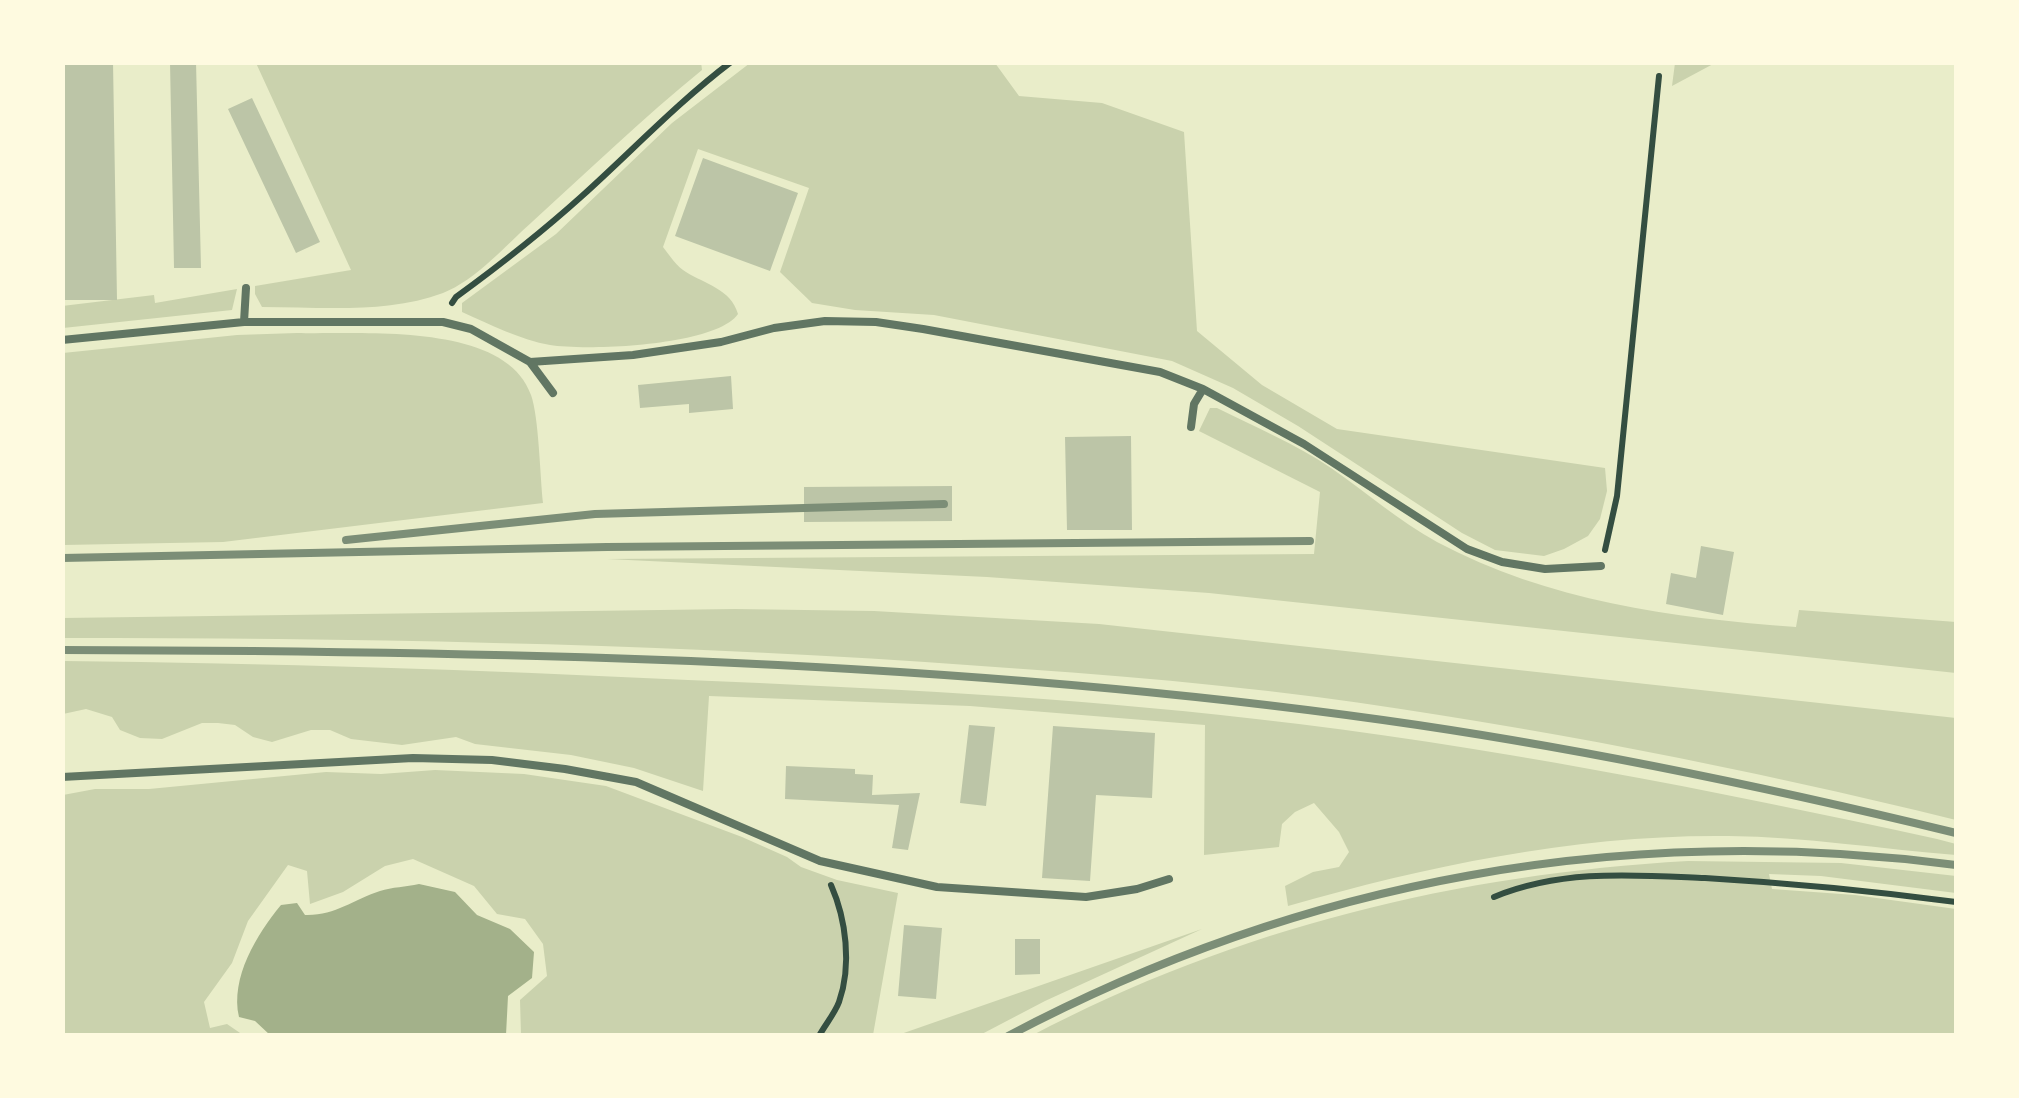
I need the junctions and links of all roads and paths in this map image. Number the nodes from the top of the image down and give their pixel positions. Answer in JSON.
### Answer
{"nodes":[{"id":1,"x":731,"y":62,"type":"edge"},
{"id":2,"x":1659,"y":76,"type":"dead end"},
{"id":3,"x":246,"y":288,"type":"dead end"},
{"id":4,"x":244,"y":322,"type":"junction"},
{"id":5,"x":443,"y":322,"type":"junction"},
{"id":6,"x":62,"y":340,"type":"edge"},
{"id":7,"x":530,"y":362,"type":"junction"},
{"id":8,"x":1203,"y":389,"type":"junction"},
{"id":9,"x":553,"y":393,"type":"dead end"},
{"id":10,"x":1191,"y":427,"type":"dead end"},
{"id":11,"x":1601,"y":566,"type":"joint"},
{"id":12,"x":62,"y":777,"type":"edge"},
{"id":13,"x":820,"y":861,"type":"junction"},
{"id":14,"x":1169,"y":879,"type":"dead end"},
{"id":15,"x":1494,"y":897,"type":"dead end"},
{"id":16,"x":1956,"y":902,"type":"edge"},
{"id":17,"x":819,"y":1036,"type":"edge"}],
"edges":[{"from":1,"to":5,"type":"path"},
{"from":2,"to":11,"type":"path"},
{"from":3,"to":4,"type":"lane"},
{"from":4,"to":5,"type":"lane"},
{"from":4,"to":6,"type":"lane"},
{"from":5,"to":7,"type":"lane"},
{"from":7,"to":8,"type":"lane"},
{"from":7,"to":9,"type":"lane"},
{"from":8,"to":10,"type":"lane"},
{"from":8,"to":11,"type":"lane"},
{"from":12,"to":13,"type":"lane"},
{"from":13,"to":14,"type":"lane"},
{"from":13,"to":17,"type":"path"},
{"from":15,"to":16,"type":"path"}]}
